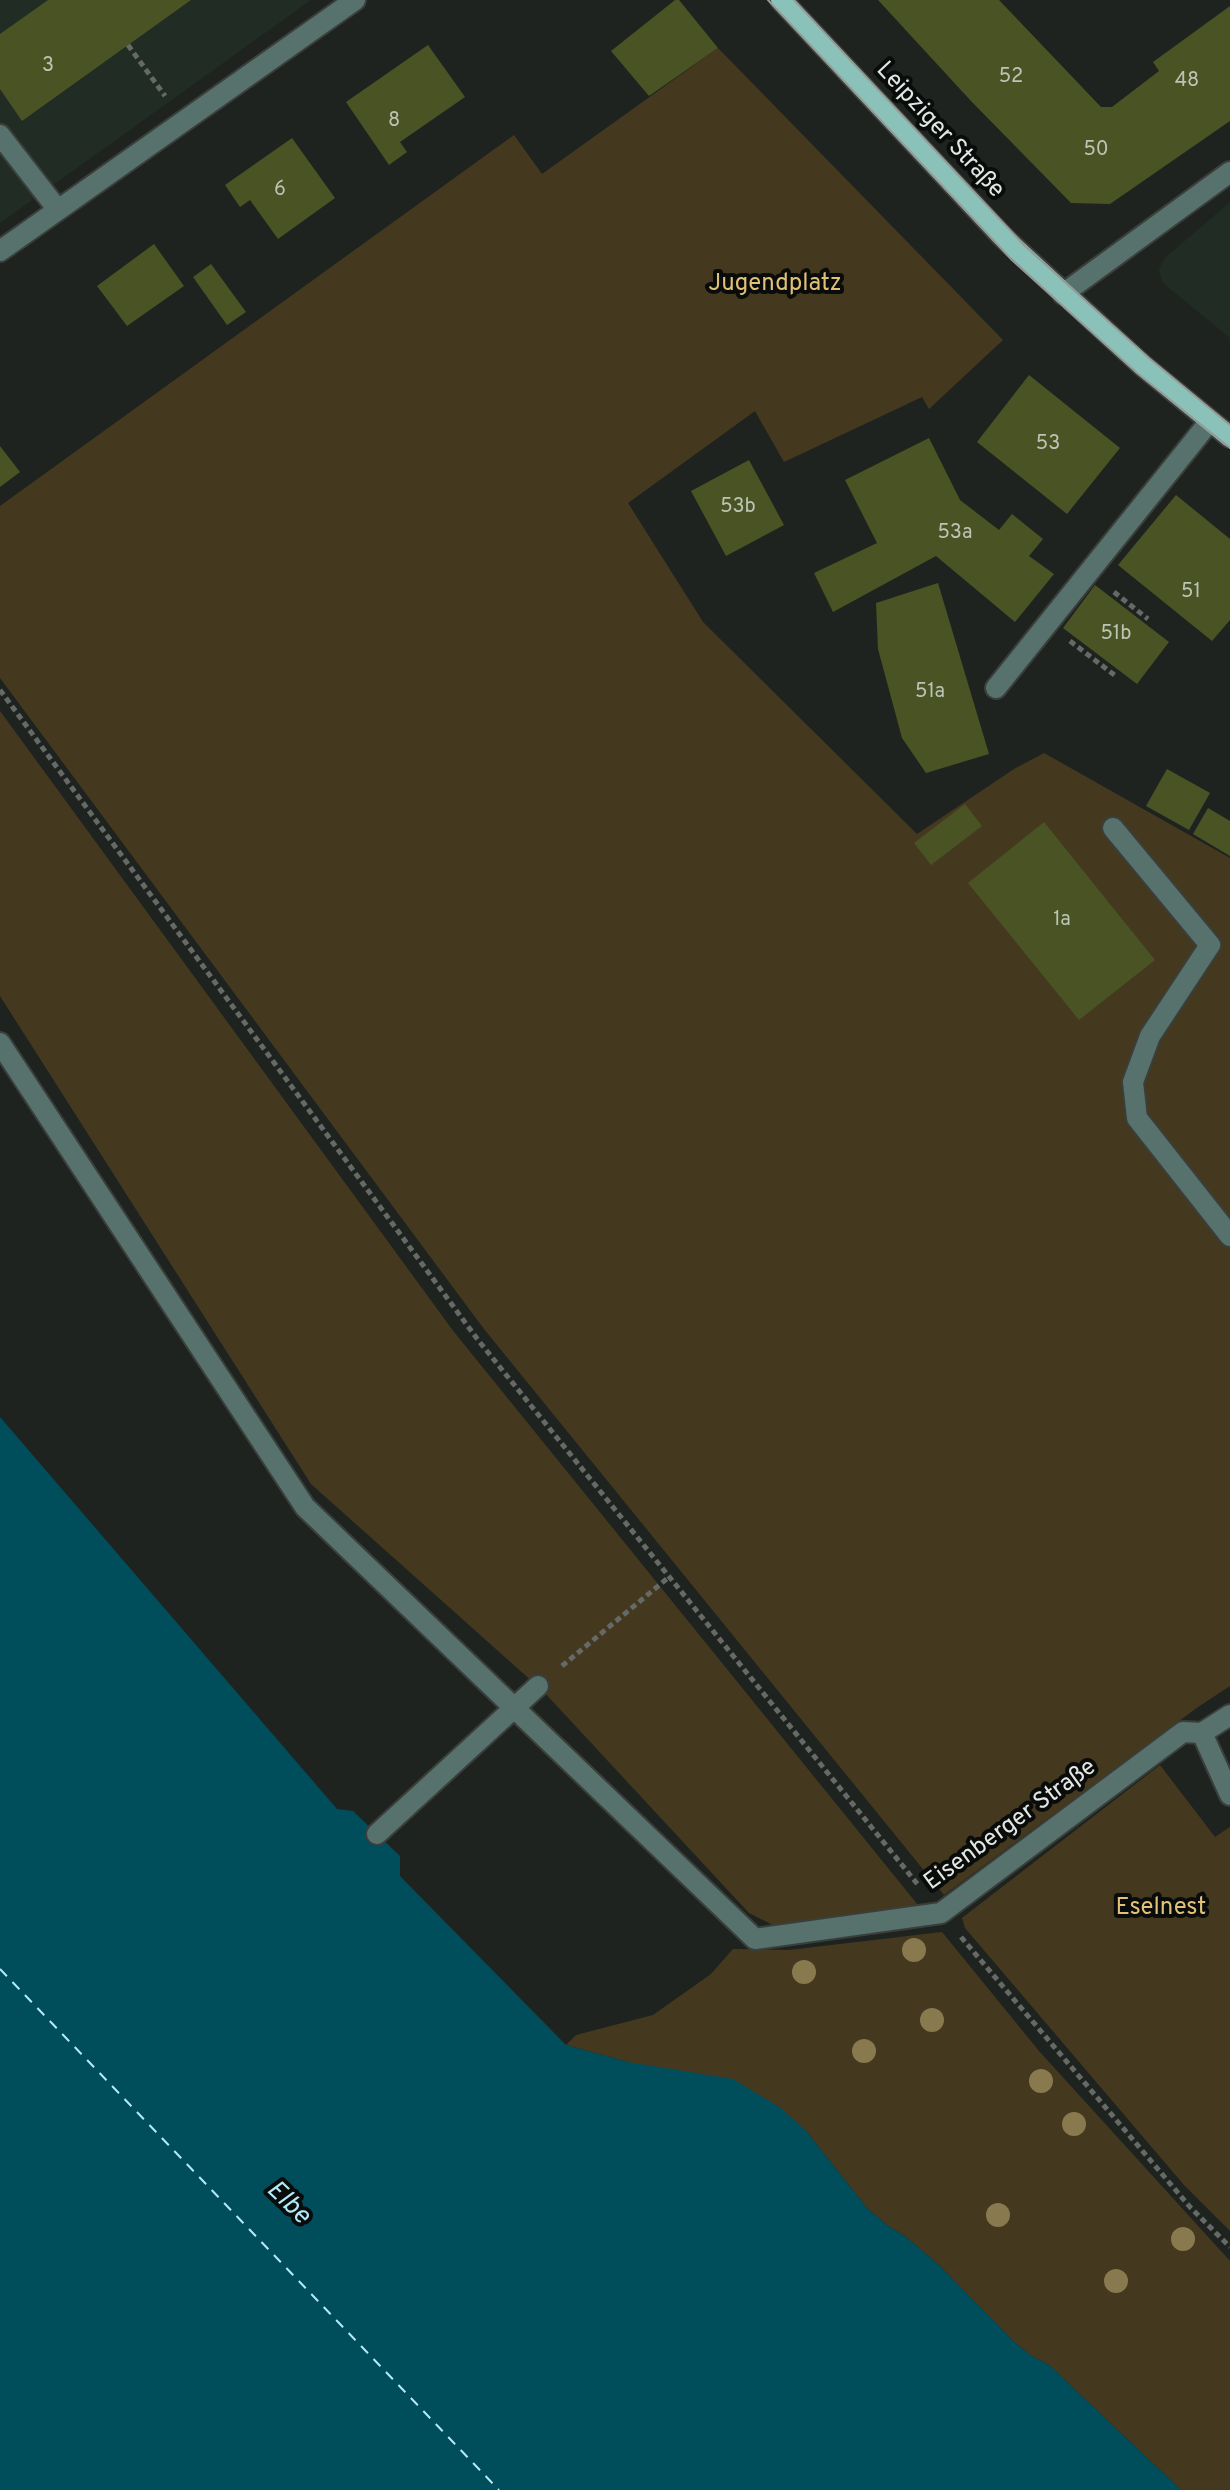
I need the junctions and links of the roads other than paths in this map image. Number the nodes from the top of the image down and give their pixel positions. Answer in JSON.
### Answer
{"nodes":[{"id":1,"x":355,"y":0,"type":"edge"},
{"id":2,"x":781,"y":0,"type":"edge"},
{"id":3,"x":0,"y":135,"type":"edge"},
{"id":4,"x":1230,"y":172,"type":"edge"},
{"id":5,"x":58,"y":210,"type":"junction"},
{"id":6,"x":0,"y":251,"type":"edge"},
{"id":7,"x":1063,"y":294,"type":"junction"},
{"id":8,"x":1210,"y":421,"type":"junction"},
{"id":9,"x":1230,"y":437,"type":"edge"},
{"id":10,"x":996,"y":688,"type":"dead end"},
{"id":11,"x":1113,"y":828,"type":"dead end"},
{"id":12,"x":0,"y":1043,"type":"edge"},
{"id":13,"x":1230,"y":1236,"type":"edge"},
{"id":14,"x":538,"y":1686,"type":"road end"},
{"id":15,"x":514,"y":1708,"type":"junction"},
{"id":16,"x":1230,"y":1715,"type":"edge"},
{"id":17,"x":1202,"y":1733,"type":"junction"},
{"id":18,"x":1230,"y":1795,"type":"edge"},
{"id":19,"x":377,"y":1834,"type":"dead end"}],
"edges":[{"from":1,"to":5,"type":"street"},
{"from":2,"to":7,"type":"main road","name":"Leipziger Straße"},
{"from":3,"to":5,"type":"street"},
{"from":4,"to":7,"type":"street"},
{"from":5,"to":6,"type":"street"},
{"from":7,"to":8,"type":"main road","name":"Leipziger Straße"},
{"from":8,"to":9,"type":"main road","name":"Leipziger Straße"},
{"from":8,"to":10,"type":"street"},
{"from":11,"to":13,"type":"street"},
{"from":12,"to":15,"type":"street"},
{"from":14,"to":15,"type":"street"},
{"from":15,"to":17,"type":"street","name":"Eisenberger Straße"},
{"from":15,"to":19,"type":"street"},
{"from":16,"to":17,"type":"street","name":"Eisenberger Straße"},
{"from":17,"to":18,"type":"street"}]}
